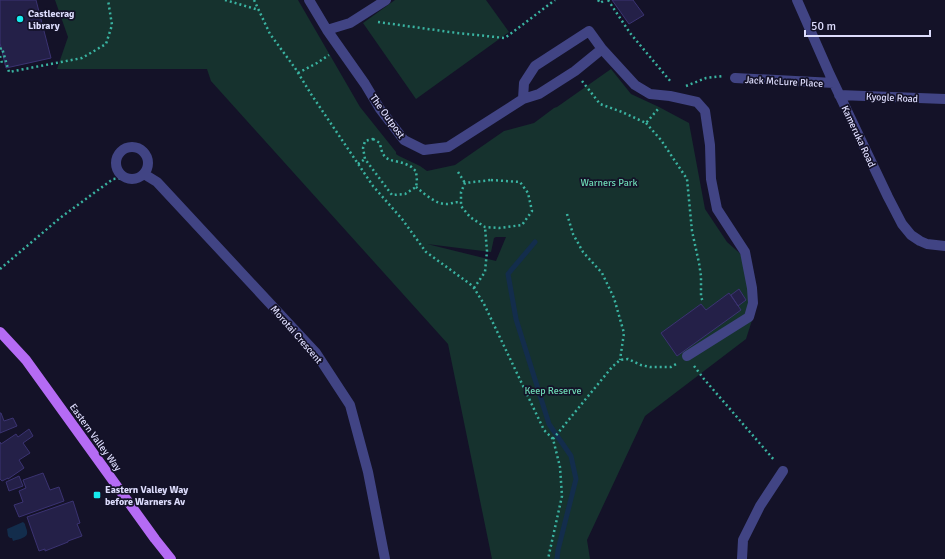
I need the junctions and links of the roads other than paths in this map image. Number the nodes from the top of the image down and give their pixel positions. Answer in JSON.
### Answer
{"nodes":[{"id":1,"x":309,"y":0,"type":"edge"},
{"id":2,"x":386,"y":0,"type":"edge"},
{"id":3,"x":797,"y":0,"type":"edge"},
{"id":4,"x":327,"y":30,"type":"junction"},
{"id":5,"x":602,"y":49,"type":"junction"},
{"id":6,"x":735,"y":78,"type":"dead end"},
{"id":7,"x":834,"y":83,"type":"junction"},
{"id":8,"x":839,"y":95,"type":"junction"},
{"id":9,"x":524,"y":99,"type":"junction"},
{"id":10,"x":945,"y":99,"type":"edge"},
{"id":11,"x":144,"y":174,"type":"junction"},
{"id":12,"x":945,"y":246,"type":"edge"},
{"id":13,"x":0,"y":332,"type":"edge"},
{"id":14,"x":687,"y":356,"type":"road end"},
{"id":15,"x":783,"y":471,"type":"road end"},
{"id":16,"x":171,"y":559,"type":"edge"},
{"id":17,"x":385,"y":559,"type":"edge"},
{"id":18,"x":742,"y":559,"type":"edge"}],
"edges":[{"from":1,"to":4,"type":"street","name":"The Outpost"},
{"from":2,"to":4,"type":"street"},
{"from":3,"to":7,"type":"street","name":"Kameruka Road"},
{"from":4,"to":9,"type":"street","name":"The Outpost"},
{"from":5,"to":9,"type":"street","name":"The Outpost"},
{"from":5,"to":9,"type":"street"},
{"from":5,"to":14,"type":"street"},
{"from":6,"to":7,"type":"street","name":"Jack McLure Place"},
{"from":7,"to":8,"type":"street","name":"Kameruka Road"},
{"from":8,"to":10,"type":"street","name":"Kyogle Road"},
{"from":8,"to":12,"type":"street","name":"Kameruka Road"},
{"from":11,"to":11,"type":"street"},
{"from":11,"to":17,"type":"street","name":"Morotai Crescent"},
{"from":13,"to":16,"type":"main road","name":"Eastern Valley Way"},
{"from":15,"to":18,"type":"street"}]}
